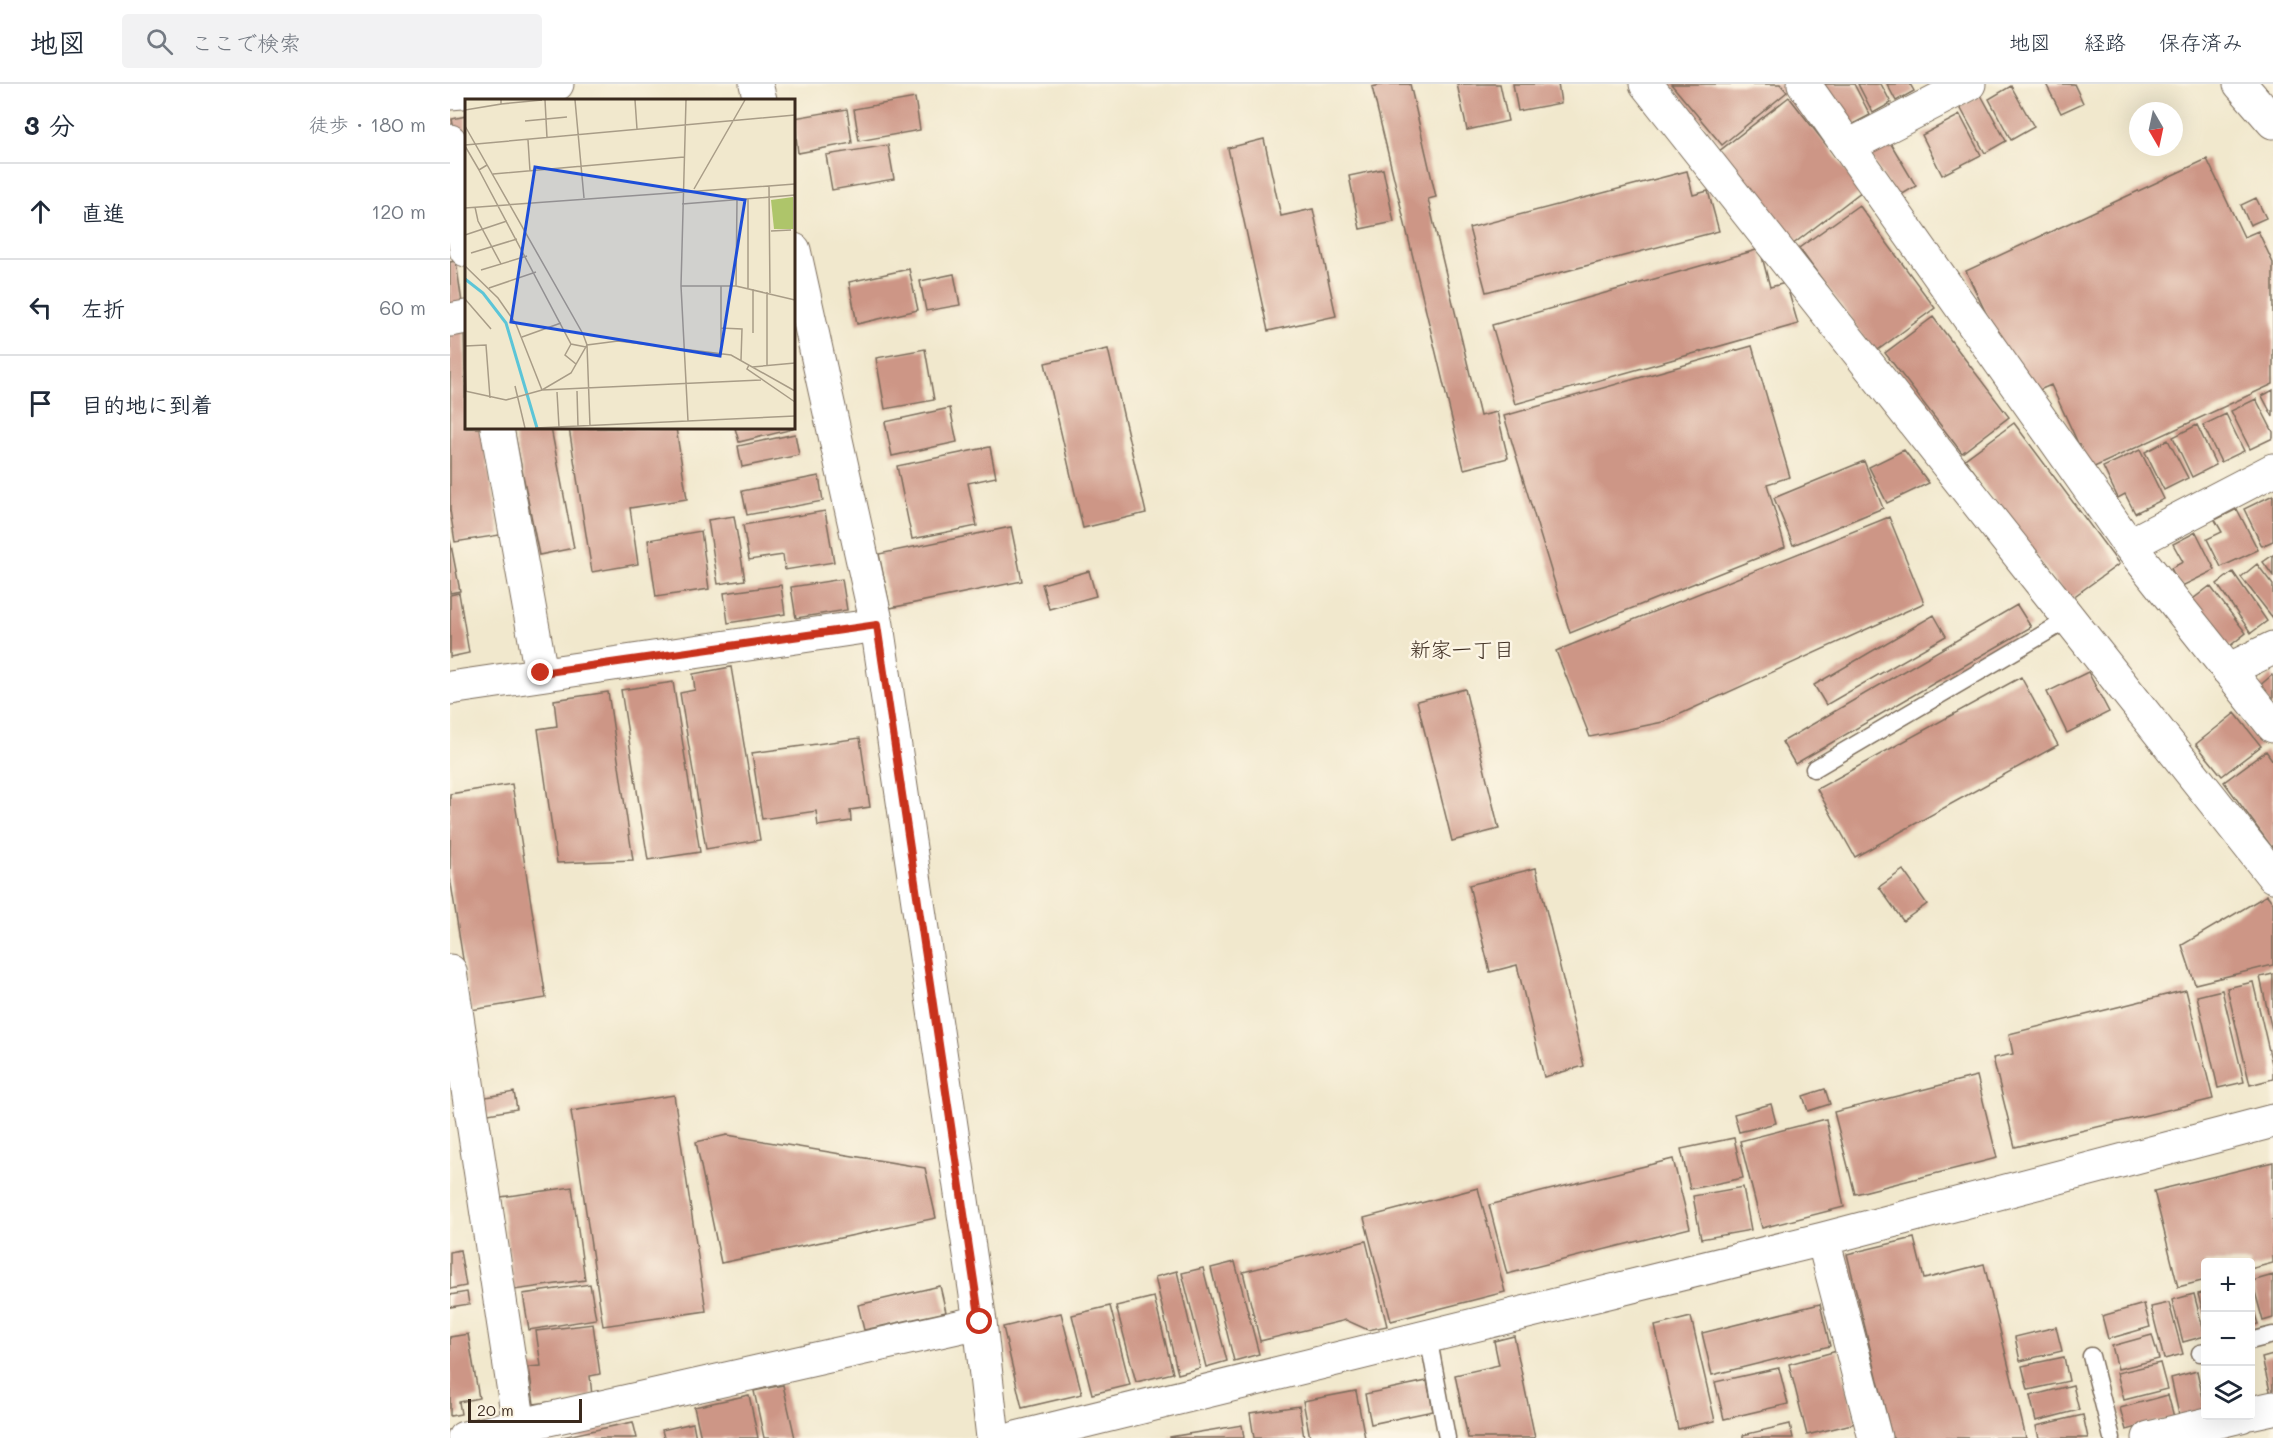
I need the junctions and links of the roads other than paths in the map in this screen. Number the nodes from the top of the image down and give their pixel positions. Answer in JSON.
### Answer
{"nodes":[{"id":1,"x":557,"y":84,"type":"edge"},
{"id":2,"x":756,"y":84,"type":"edge"},
{"id":3,"x":1646,"y":84,"type":"edge"},
{"id":4,"x":1804,"y":84,"type":"edge"},
{"id":5,"x":1969,"y":84,"type":"edge"},
{"id":6,"x":2240,"y":84,"type":"edge"},
{"id":7,"x":450,"y":93,"type":"edge"},
{"id":8,"x":760,"y":99,"type":"edge"},
{"id":9,"x":2273,"y":122,"type":"edge"},
{"id":10,"x":450,"y":141,"type":"edge"},
{"id":11,"x":1849,"y":146,"type":"junction"},
{"id":12,"x":465,"y":243,"type":"edge"},
{"id":13,"x":795,"y":255,"type":"edge"},
{"id":14,"x":465,"y":317,"type":"edge"},
{"id":15,"x":450,"y":320,"type":"edge"},
{"id":16,"x":497,"y":429,"type":"edge"},
{"id":17,"x":2273,"y":470,"type":"edge"},
{"id":18,"x":2129,"y":545,"type":"junction"},
{"id":19,"x":2069,"y":619,"type":"junction"},
{"id":20,"x":877,"y":625,"type":"junction"},
{"id":21,"x":2273,"y":648,"type":"edge"},
{"id":22,"x":2228,"y":670,"type":"junction"},
{"id":23,"x":541,"y":673,"type":"junction"},
{"id":24,"x":450,"y":688,"type":"edge"},
{"id":25,"x":2273,"y":726,"type":"edge"},
{"id":26,"x":1814,"y":769,"type":"dead end"},
{"id":27,"x":2273,"y":876,"type":"edge"},
{"id":28,"x":450,"y":971,"type":"edge"},
{"id":29,"x":2273,"y":1121,"type":"edge"},
{"id":30,"x":1823,"y":1239,"type":"junction"},
{"id":31,"x":980,"y":1322,"type":"junction"},
{"id":32,"x":2273,"y":1335,"type":"edge"},
{"id":33,"x":1428,"y":1336,"type":"junction"},
{"id":34,"x":2255,"y":1340,"type":"edge"},
{"id":35,"x":2091,"y":1356,"type":"dead end"},
{"id":36,"x":2212,"y":1420,"type":"edge"},
{"id":37,"x":519,"y":1425,"type":"junction"},
{"id":38,"x":464,"y":1438,"type":"edge"},
{"id":39,"x":993,"y":1438,"type":"edge"},
{"id":40,"x":1016,"y":1438,"type":"edge"},
{"id":41,"x":1447,"y":1438,"type":"edge"},
{"id":42,"x":1875,"y":1438,"type":"edge"},
{"id":43,"x":2112,"y":1438,"type":"edge"},
{"id":44,"x":2149,"y":1438,"type":"edge"}],
"edges":[{"from":1,"to":7,"type":"street"},
{"from":2,"to":8,"type":"street"},
{"from":3,"to":19,"type":"street"},
{"from":4,"to":11,"type":"street"},
{"from":5,"to":11,"type":"street"},
{"from":6,"to":9,"type":"street"},
{"from":10,"to":12,"type":"street"},
{"from":11,"to":18,"type":"street"},
{"from":13,"to":20,"type":"street"},
{"from":14,"to":15,"type":"street"},
{"from":16,"to":23,"type":"street"},
{"from":17,"to":18,"type":"street"},
{"from":18,"to":22,"type":"street"},
{"from":19,"to":26,"type":"lane"},
{"from":19,"to":27,"type":"street"},
{"from":20,"to":23,"type":"street"},
{"from":20,"to":31,"type":"street"},
{"from":21,"to":22,"type":"street"},
{"from":22,"to":25,"type":"street"},
{"from":23,"to":24,"type":"street"},
{"from":28,"to":37,"type":"street"},
{"from":29,"to":30,"type":"street"},
{"from":30,"to":33,"type":"street"},
{"from":30,"to":42,"type":"street"},
{"from":31,"to":37,"type":"street"},
{"from":31,"to":39,"type":"street"},
{"from":32,"to":34,"type":"lane"},
{"from":33,"to":40,"type":"street"},
{"from":33,"to":41,"type":"lane"},
{"from":35,"to":43,"type":"lane"},
{"from":36,"to":44,"type":"street"},
{"from":37,"to":38,"type":"street"}]}
